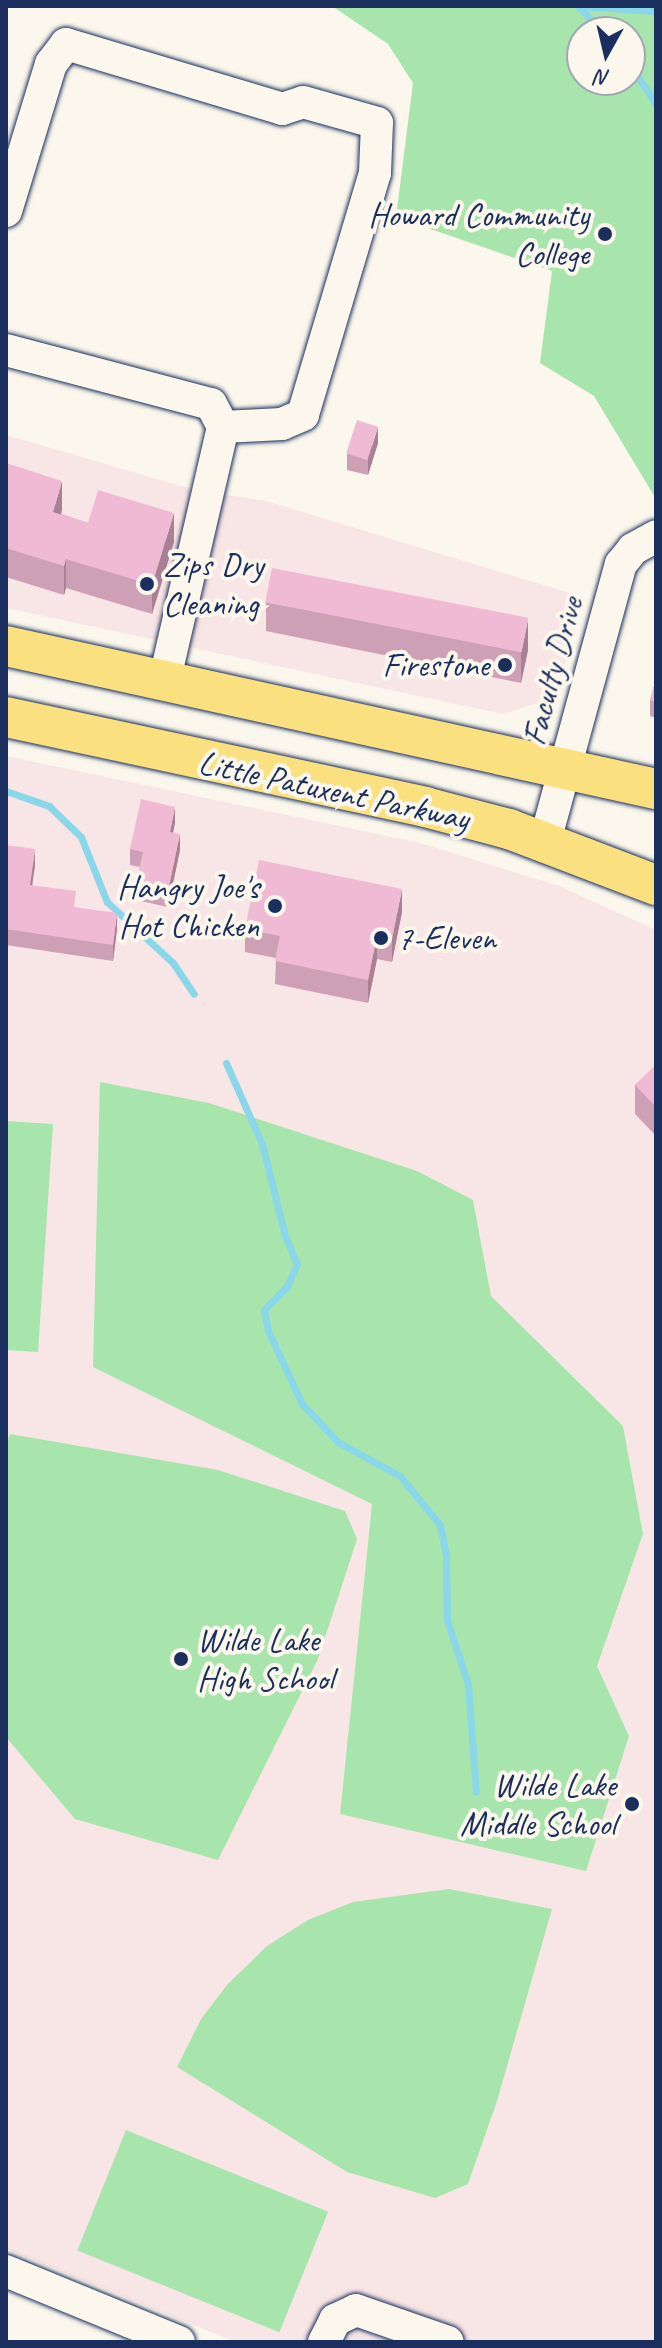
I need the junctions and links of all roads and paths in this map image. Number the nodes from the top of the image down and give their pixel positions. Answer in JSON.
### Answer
{"nodes":[{"id":1,"x":6,"y":211,"type":"edge"},
{"id":2,"x":6,"y":350,"type":"edge"},
{"id":3,"x":223,"y":427,"type":"junction"},
{"id":4,"x":656,"y":536,"type":"edge"},
{"id":5,"x":6,"y":646,"type":"edge"},
{"id":6,"x":164,"y":683,"type":"junction"},
{"id":7,"x":6,"y":717,"type":"edge"},
{"id":8,"x":566,"y":768,"type":"junction"},
{"id":9,"x":656,"y":789,"type":"edge"},
{"id":10,"x":545,"y":841,"type":"junction"},
{"id":11,"x":656,"y":885,"type":"edge"},
{"id":12,"x":6,"y":2271,"type":"edge"},
{"id":13,"x":179,"y":2342,"type":"edge"},
{"id":14,"x":324,"y":2342,"type":"edge"},
{"id":15,"x":448,"y":2342,"type":"edge"}],
"edges":[{"from":1,"to":3,"type":"street"},
{"from":2,"to":3,"type":"street"},
{"from":3,"to":6,"type":"street"},
{"from":4,"to":8,"type":"street","name":"Faculty Drive"},
{"from":5,"to":6,"type":"main road","name":"Little Patuxent Parkway"},
{"from":6,"to":8,"type":"main road","name":"Little Patuxent Parkway"},
{"from":7,"to":10,"type":"main road","name":"Little Patuxent Parkway"},
{"from":8,"to":9,"type":"main road","name":"Little Patuxent Parkway"},
{"from":8,"to":10,"type":"street","name":"Faculty Drive"},
{"from":10,"to":11,"type":"main road","name":"Little Patuxent Parkway"},
{"from":12,"to":13,"type":"street"},
{"from":14,"to":15,"type":"street"}]}
